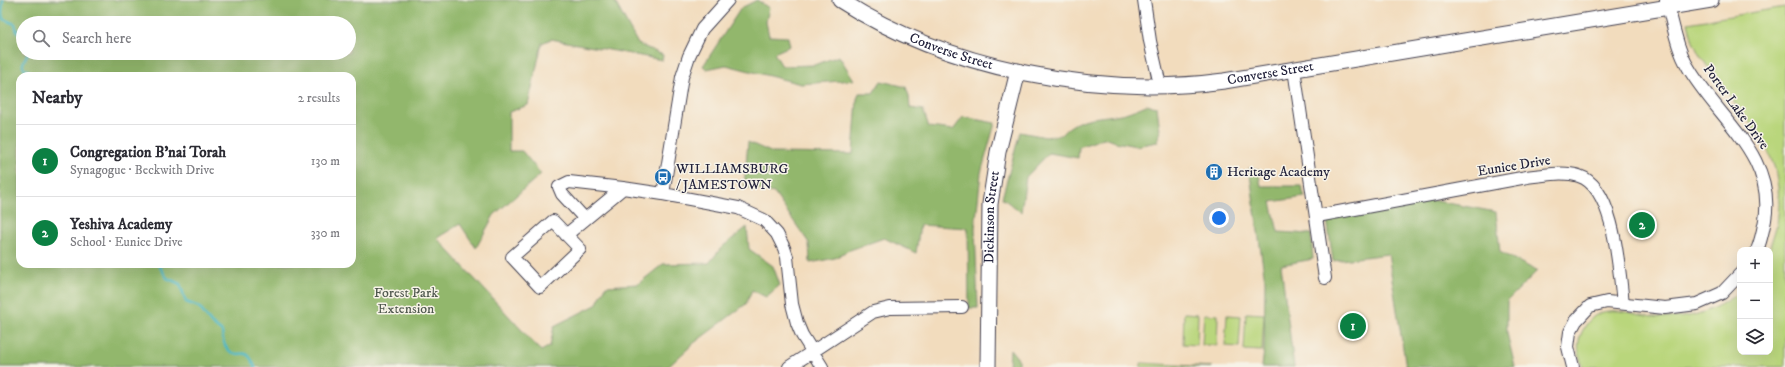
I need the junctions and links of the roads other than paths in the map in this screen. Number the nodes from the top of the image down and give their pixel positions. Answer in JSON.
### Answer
{"nodes":[{"id":1,"x":728,"y":0,"type":"edge"},
{"id":2,"x":840,"y":0,"type":"edge"},
{"id":3,"x":1144,"y":0,"type":"edge"},
{"id":4,"x":1711,"y":0,"type":"edge"},
{"id":5,"x":1668,"y":4,"type":"edge"},
{"id":6,"x":1294,"y":69,"type":"junction"},
{"id":7,"x":1018,"y":71,"type":"junction"},
{"id":8,"x":1160,"y":86,"type":"junction"},
{"id":9,"x":623,"y":188,"type":"junction"},
{"id":10,"x":663,"y":194,"type":"junction"},
{"id":11,"x":1316,"y":216,"type":"junction"},
{"id":12,"x":585,"y":219,"type":"junction"},
{"id":13,"x":566,"y":235,"type":"junction"},
{"id":14,"x":1758,"y":247,"type":"edge"},
{"id":15,"x":1737,"y":277,"type":"edge"},
{"id":16,"x":1325,"y":278,"type":"dead end"},
{"id":17,"x":1623,"y":303,"type":"junction"},
{"id":18,"x":962,"y":307,"type":"dead end"},
{"id":19,"x":813,"y":351,"type":"junction"},
{"id":20,"x":789,"y":367,"type":"edge"},
{"id":21,"x":822,"y":367,"type":"edge"},
{"id":22,"x":988,"y":367,"type":"edge"},
{"id":23,"x":1573,"y":367,"type":"edge"}],
"edges":[{"from":1,"to":10,"type":"street"},
{"from":2,"to":7,"type":"main road","name":"Converse Street"},
{"from":3,"to":8,"type":"street"},
{"from":4,"to":5,"type":"main road","name":"Converse Street"},
{"from":5,"to":6,"type":"main road","name":"Converse Street"},
{"from":5,"to":14,"type":"street","name":"Porter Lake Drive"},
{"from":6,"to":8,"type":"main road","name":"Converse Street"},
{"from":6,"to":11,"type":"street"},
{"from":7,"to":8,"type":"main road","name":"Converse Street"},
{"from":7,"to":22,"type":"main road","name":"Dickinson Street"},
{"from":9,"to":10,"type":"street"},
{"from":9,"to":12,"type":"street"},
{"from":9,"to":12,"type":"street"},
{"from":10,"to":19,"type":"street"},
{"from":11,"to":16,"type":"street"},
{"from":11,"to":17,"type":"street","name":"Eunice Drive"},
{"from":12,"to":13,"type":"street"},
{"from":13,"to":13,"type":"street"},
{"from":15,"to":17,"type":"street"},
{"from":17,"to":23,"type":"street"},
{"from":18,"to":19,"type":"street"},
{"from":19,"to":20,"type":"street"},
{"from":19,"to":21,"type":"street"}]}
